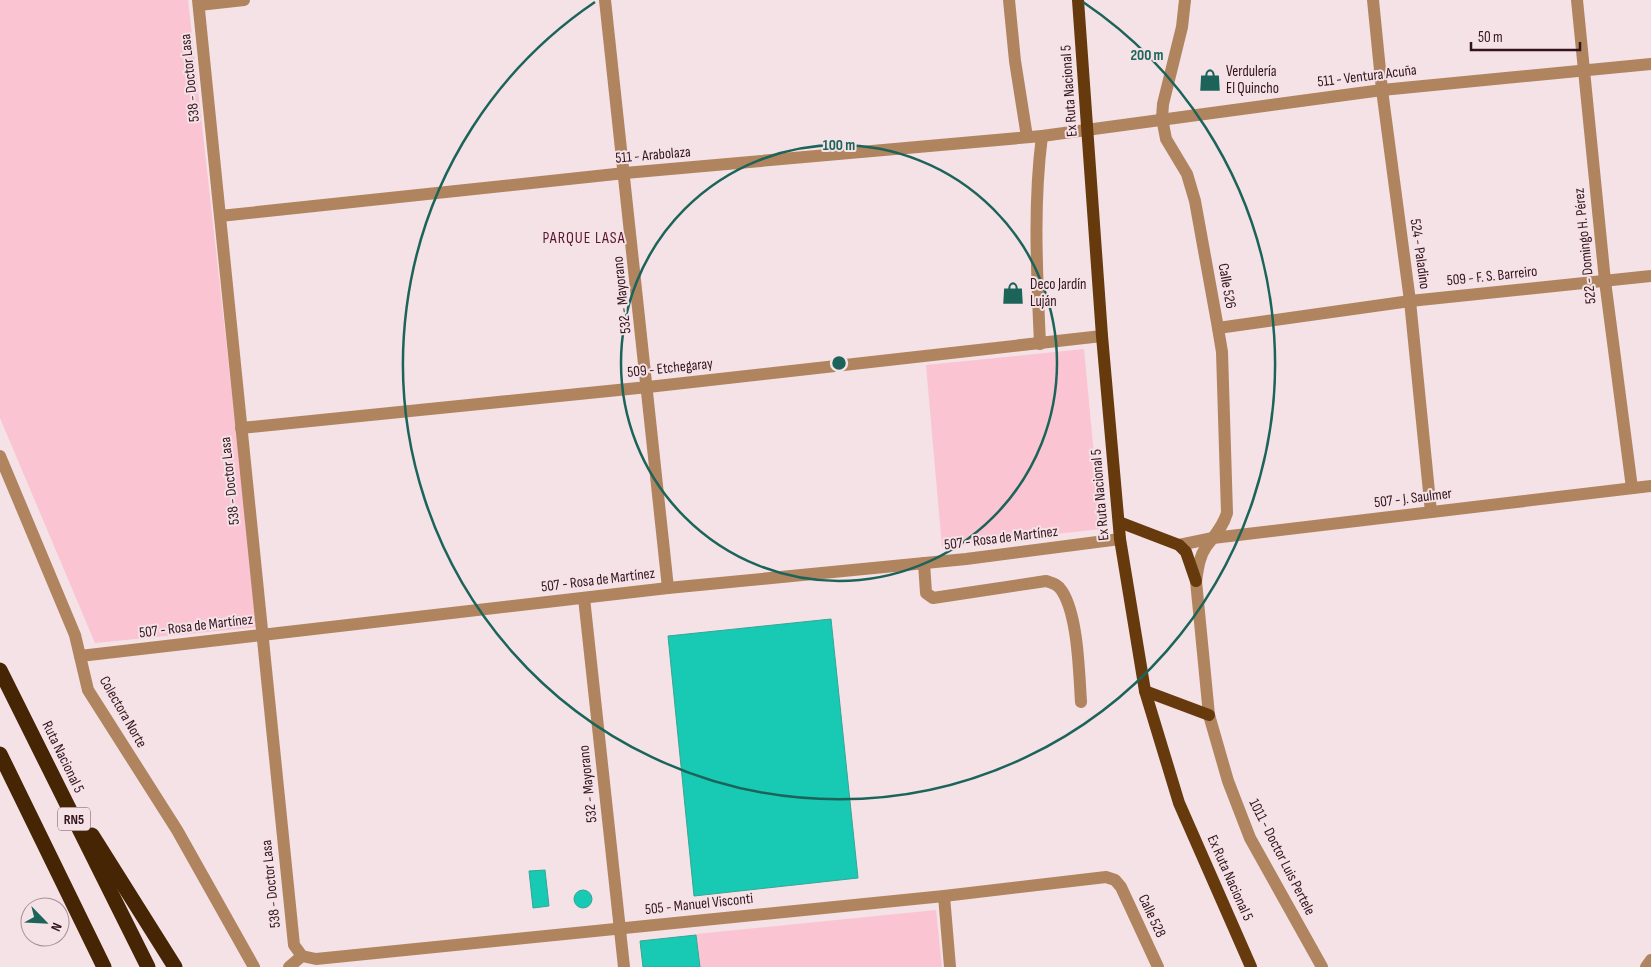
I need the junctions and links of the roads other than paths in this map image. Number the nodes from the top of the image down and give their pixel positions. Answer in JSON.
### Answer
{"nodes":[{"id":1,"x":244,"y":0,"type":"edge"},
{"id":2,"x":605,"y":0,"type":"edge"},
{"id":3,"x":1009,"y":0,"type":"edge"},
{"id":4,"x":1078,"y":0,"type":"edge"},
{"id":5,"x":1185,"y":0,"type":"edge"},
{"id":6,"x":1373,"y":0,"type":"edge"},
{"id":7,"x":1577,"y":0,"type":"edge"},
{"id":8,"x":199,"y":3,"type":"edge"},
{"id":9,"x":1651,"y":64,"type":"edge"},
{"id":10,"x":1584,"y":70,"type":"junction"},
{"id":11,"x":1382,"y":90,"type":"junction"},
{"id":12,"x":1162,"y":118,"type":"junction"},
{"id":13,"x":1088,"y":131,"type":"junction"},
{"id":14,"x":1042,"y":136,"type":"junction"},
{"id":15,"x":1027,"y":137,"type":"junction"},
{"id":16,"x":625,"y":173,"type":"junction"},
{"id":17,"x":220,"y":216,"type":"junction"},
{"id":18,"x":1651,"y":276,"type":"edge"},
{"id":19,"x":1604,"y":281,"type":"junction"},
{"id":20,"x":1410,"y":301,"type":"junction"},
{"id":21,"x":1218,"y":328,"type":"junction"},
{"id":22,"x":1102,"y":336,"type":"junction"},
{"id":23,"x":1040,"y":344,"type":"junction"},
{"id":24,"x":648,"y":387,"type":"junction"},
{"id":25,"x":241,"y":428,"type":"junction"},
{"id":26,"x":0,"y":456,"type":"edge"},
{"id":27,"x":1651,"y":486,"type":"edge"},
{"id":28,"x":1632,"y":488,"type":"junction"},
{"id":29,"x":1431,"y":512,"type":"junction"},
{"id":30,"x":1119,"y":522,"type":"junction"},
{"id":31,"x":1120,"y":538,"type":"junction"},
{"id":32,"x":1213,"y":538,"type":"junction"},
{"id":33,"x":1180,"y":545,"type":"junction"},
{"id":34,"x":924,"y":563,"type":"junction"},
{"id":35,"x":1196,"y":581,"type":"junction"},
{"id":36,"x":668,"y":588,"type":"junction"},
{"id":37,"x":584,"y":598,"type":"junction"},
{"id":38,"x":263,"y":635,"type":"junction"},
{"id":39,"x":80,"y":656,"type":"junction"},
{"id":40,"x":0,"y":670,"type":"edge"},
{"id":41,"x":1145,"y":691,"type":"junction"},
{"id":42,"x":1082,"y":702,"type":"dead end"},
{"id":43,"x":1209,"y":715,"type":"junction"},
{"id":44,"x":0,"y":754,"type":"edge"},
{"id":45,"x":46,"y":764,"type":"junction"},
{"id":46,"x":47,"y":854,"type":"junction"},
{"id":47,"x":1115,"y":880,"type":"joint"},
{"id":48,"x":944,"y":896,"type":"junction"},
{"id":49,"x":620,"y":929,"type":"junction"},
{"id":50,"x":302,"y":956,"type":"junction"},
{"id":51,"x":1651,"y":960,"type":"edge"},
{"id":52,"x":92,"y":967,"type":"edge"},
{"id":53,"x":104,"y":967,"type":"edge"},
{"id":54,"x":148,"y":967,"type":"edge"},
{"id":55,"x":175,"y":967,"type":"edge"},
{"id":56,"x":254,"y":967,"type":"edge"},
{"id":57,"x":289,"y":967,"type":"edge"},
{"id":58,"x":624,"y":967,"type":"edge"},
{"id":59,"x":950,"y":967,"type":"edge"},
{"id":60,"x":1158,"y":967,"type":"edge"},
{"id":61,"x":1251,"y":967,"type":"edge"},
{"id":62,"x":1322,"y":967,"type":"edge"},
{"id":63,"x":1646,"y":967,"type":"edge"}],
"edges":[{"from":1,"to":8,"type":"street"},
{"from":2,"to":16,"type":"street","name":"532 - Mayorano"},
{"from":3,"to":15,"type":"street"},
{"from":4,"to":13,"type":"main road","name":"Ex Ruta Nacional 5"},
{"from":5,"to":12,"type":"street","name":"Calle 526"},
{"from":6,"to":11,"type":"street","name":"524 - Paladino"},
{"from":7,"to":10,"type":"street","name":"522 - Domingo H. Pérez"},
{"from":8,"to":17,"type":"street","name":"538 - Doctor Lasa"},
{"from":9,"to":10,"type":"street","name":"511 - Ventura Acuña"},
{"from":10,"to":11,"type":"street","name":"511 - Ventura Acuña"},
{"from":10,"to":19,"type":"street","name":"522 - Domingo H. Pérez"},
{"from":11,"to":12,"type":"street","name":"511 - Ventura Acuña"},
{"from":11,"to":20,"type":"street","name":"524 - Paladino"},
{"from":12,"to":13,"type":"street","name":"511 - Ventura Acuña"},
{"from":12,"to":21,"type":"street","name":"Calle 526"},
{"from":13,"to":14,"type":"street","name":"511 - Arabolaza"},
{"from":13,"to":22,"type":"main road","name":"Ex Ruta Nacional 5"},
{"from":14,"to":15,"type":"street","name":"511 - Arabolaza"},
{"from":14,"to":23,"type":"street"},
{"from":15,"to":16,"type":"street","name":"511 - Arabolaza"},
{"from":16,"to":17,"type":"street","name":"511 - Arabolaza"},
{"from":16,"to":24,"type":"street","name":"532 - Mayorano"},
{"from":17,"to":25,"type":"street","name":"538 - Doctor Lasa"},
{"from":18,"to":19,"type":"street","name":"509 - F. S. Barreiro"},
{"from":19,"to":20,"type":"street","name":"509 - F. S. Barreiro"},
{"from":19,"to":28,"type":"street","name":"522 - Domingo H. Pérez"},
{"from":20,"to":21,"type":"street","name":"509 - F. S. Barreiro"},
{"from":20,"to":29,"type":"street","name":"524 - Paladino"},
{"from":21,"to":32,"type":"street","name":"Calle 526"},
{"from":22,"to":23,"type":"street","name":"509 - Etchegaray"},
{"from":22,"to":30,"type":"main road","name":"Ex Ruta Nacional 5"},
{"from":23,"to":24,"type":"street","name":"509 - Etchegaray"},
{"from":24,"to":25,"type":"street","name":"509 - Etchegaray"},
{"from":24,"to":36,"type":"street","name":"532 - Mayorano"},
{"from":25,"to":38,"type":"street","name":"538 - Doctor Lasa"},
{"from":26,"to":39,"type":"street","name":"Colectora Norte"},
{"from":27,"to":28,"type":"street","name":"507 - J. Saulmer"},
{"from":28,"to":29,"type":"street","name":"507 - J. Saulmer"},
{"from":29,"to":32,"type":"street","name":"507 - J. Saulmer"},
{"from":30,"to":31,"type":"main road","name":"Ex Ruta Nacional 5"},
{"from":30,"to":33,"type":"main road"},
{"from":31,"to":34,"type":"street","name":"507 - Rosa de Martínez"},
{"from":31,"to":41,"type":"main road","name":"Ex Ruta Nacional 5"},
{"from":32,"to":33,"type":"street","name":"507 - J. Saulmer"},
{"from":32,"to":35,"type":"street","name":"Calle 526"},
{"from":33,"to":35,"type":"main road"},
{"from":34,"to":36,"type":"street","name":"507 - Rosa de Martínez"},
{"from":34,"to":42,"type":"street"},
{"from":35,"to":43,"type":"street","name":"1011 - Doctor Luis Pertele"},
{"from":36,"to":37,"type":"street","name":"507 - Rosa de Martínez"},
{"from":37,"to":38,"type":"street","name":"507 - Rosa de Martínez"},
{"from":37,"to":49,"type":"street","name":"532 - Mayorano"},
{"from":38,"to":39,"type":"street","name":"507 - Rosa de Martínez"},
{"from":38,"to":50,"type":"street","name":"538 - Doctor Lasa"},
{"from":39,"to":56,"type":"street","name":"Colectora Norte"},
{"from":40,"to":45,"type":"highway","name":"Ruta Nacional 5","number":"RN5"},
{"from":41,"to":43,"type":"main road"},
{"from":41,"to":61,"type":"main road","name":"Ex Ruta Nacional 5"},
{"from":43,"to":62,"type":"street","name":"1011 - Doctor Luis Pertele"},
{"from":44,"to":46,"type":"highway","number":"RN5"},
{"from":45,"to":54,"type":"highway","name":"Ruta Nacional 5","number":"RN5"},
{"from":45,"to":55,"type":"highway"},
{"from":46,"to":52,"type":"highway"},
{"from":46,"to":53,"type":"highway","number":"RN5"},
{"from":47,"to":48,"type":"street","name":"505 - Manuel Visconti"},
{"from":47,"to":60,"type":"street","name":"Calle 528"},
{"from":48,"to":49,"type":"street","name":"505 - Manuel Visconti"},
{"from":48,"to":59,"type":"street"},
{"from":49,"to":50,"type":"street","name":"505 - Manuel Visconti"},
{"from":49,"to":58,"type":"street","name":"532 - Mayorano"},
{"from":50,"to":57,"type":"street"},
{"from":51,"to":63,"type":"street"}]}
